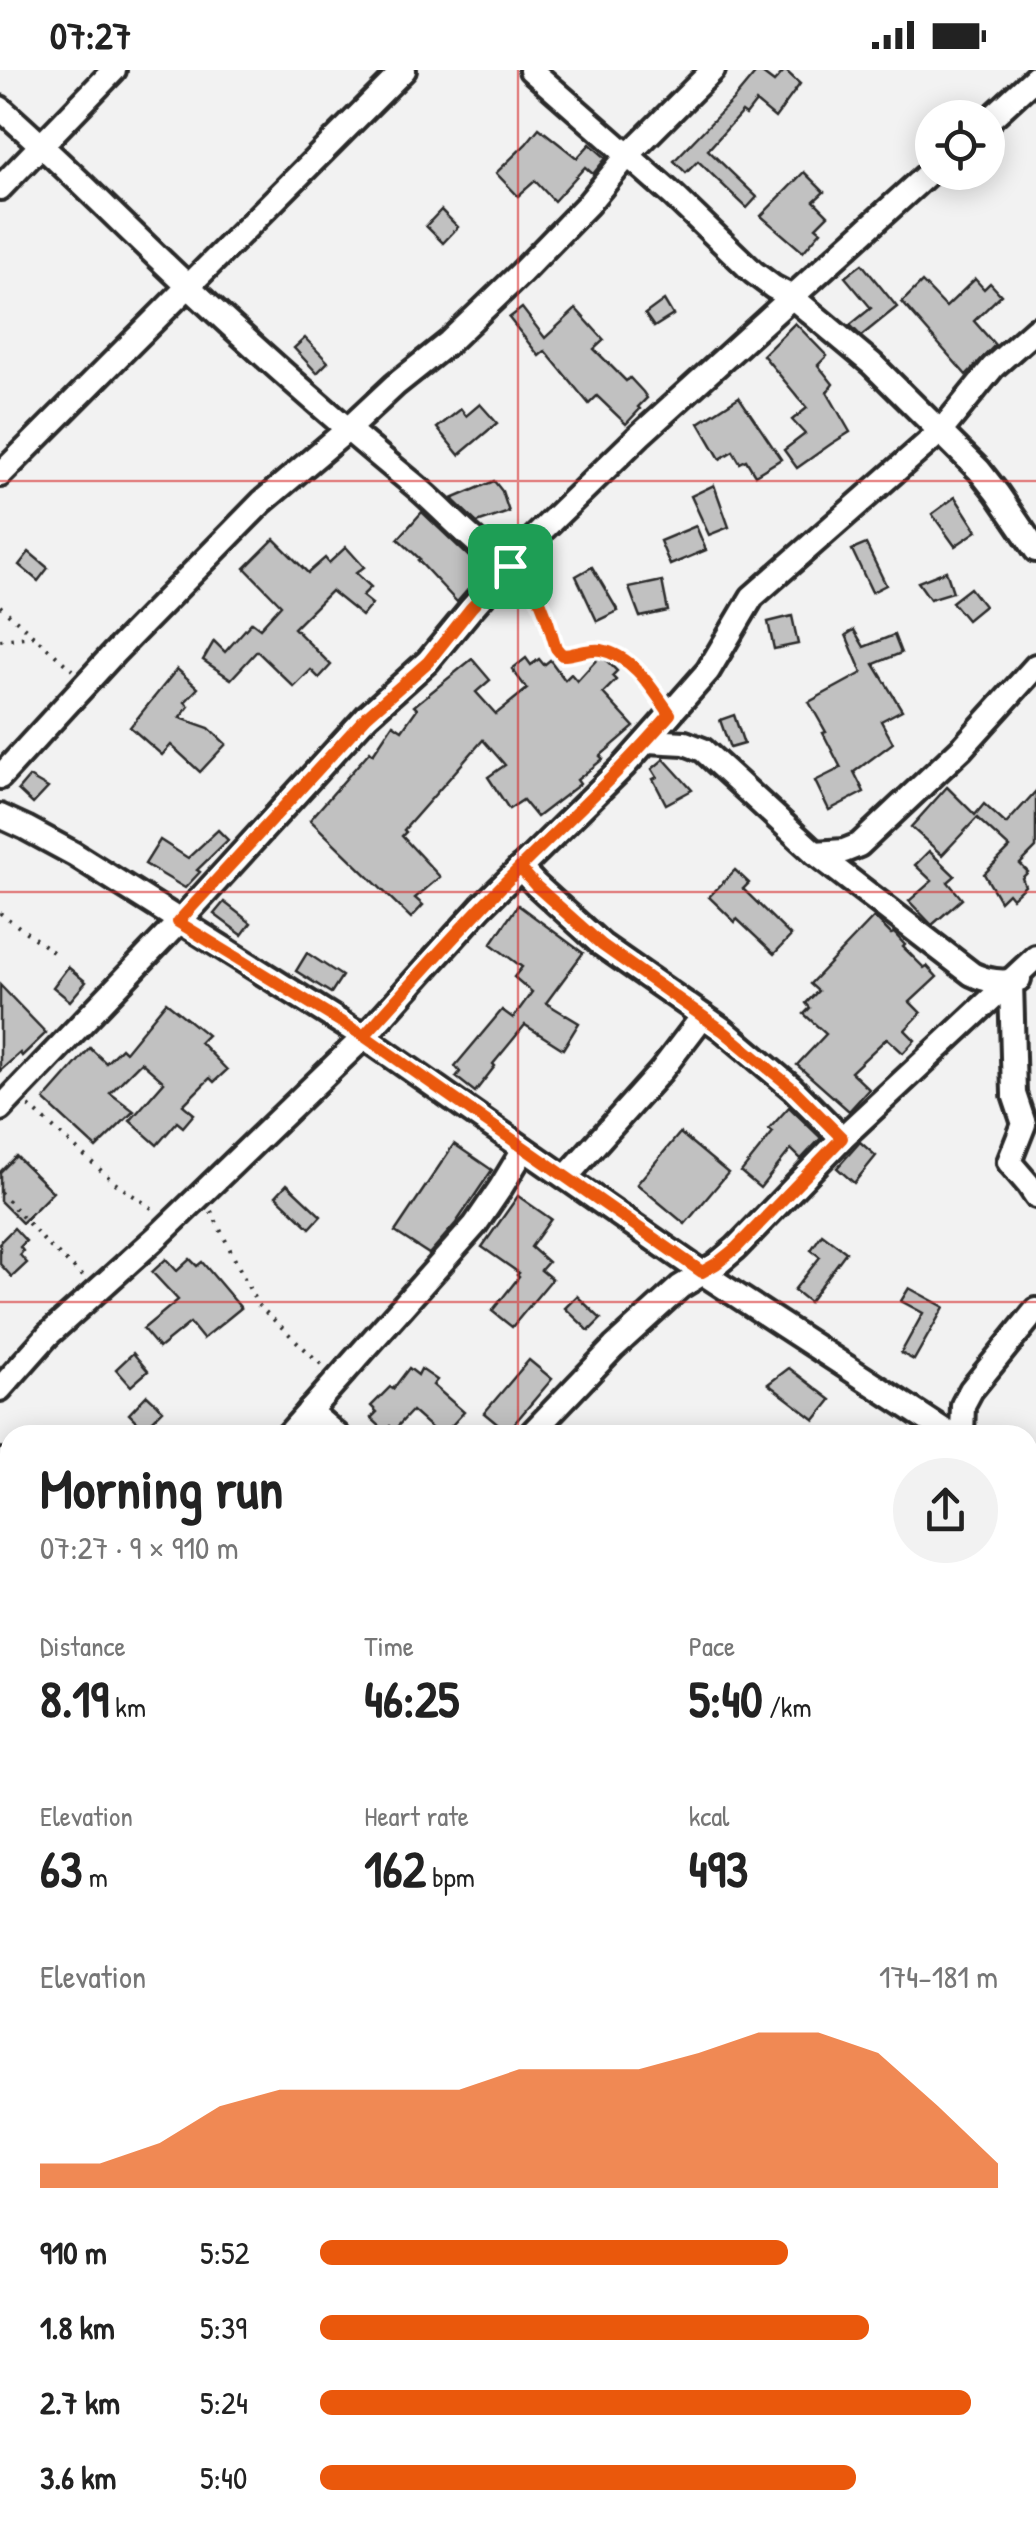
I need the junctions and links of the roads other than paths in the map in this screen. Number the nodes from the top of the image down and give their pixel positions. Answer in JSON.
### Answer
{"nodes":[{"id":1,"x":114,"y":70,"type":"edge"},
{"id":2,"x":404,"y":70,"type":"edge"},
{"id":3,"x":531,"y":70,"type":"edge"},
{"id":4,"x":713,"y":70,"type":"edge"},
{"id":5,"x":1036,"y":77,"type":"edge"},
{"id":6,"x":1005,"y":105,"type":"edge"},
{"id":7,"x":0,"y":108,"type":"edge"},
{"id":8,"x":42,"y":145,"type":"junction"},
{"id":9,"x":627,"y":156,"type":"junction"},
{"id":10,"x":915,"y":185,"type":"edge"},
{"id":11,"x":0,"y":188,"type":"edge"},
{"id":12,"x":189,"y":287,"type":"junction"},
{"id":13,"x":792,"y":297,"type":"junction"},
{"id":14,"x":1036,"y":329,"type":"edge"},
{"id":15,"x":348,"y":430,"type":"junction"},
{"id":16,"x":941,"y":431,"type":"junction"},
{"id":17,"x":0,"y":475,"type":"edge"},
{"id":18,"x":1036,"y":550,"type":"edge"},
{"id":19,"x":510,"y":566,"type":"junction"},
{"id":20,"x":1036,"y":666,"type":"edge"},
{"id":21,"x":647,"y":741,"type":"junction"},
{"id":22,"x":0,"y":776,"type":"edge"},
{"id":23,"x":0,"y":816,"type":"edge"},
{"id":24,"x":815,"y":853,"type":"junction"},
{"id":25,"x":520,"y":868,"type":"junction"},
{"id":26,"x":178,"y":922,"type":"junction"},
{"id":27,"x":1036,"y":957,"type":"edge"},
{"id":28,"x":1036,"y":972,"type":"edge"},
{"id":29,"x":1011,"y":982,"type":"junction"},
{"id":30,"x":703,"y":1016,"type":"junction"},
{"id":31,"x":364,"y":1036,"type":"junction"},
{"id":32,"x":7,"y":1101,"type":"edge"},
{"id":33,"x":842,"y":1138,"type":"junction"},
{"id":34,"x":524,"y":1149,"type":"junction"},
{"id":35,"x":566,"y":1177,"type":"junction"},
{"id":36,"x":1036,"y":1196,"type":"edge"},
{"id":37,"x":702,"y":1272,"type":"junction"},
{"id":38,"x":1036,"y":1310,"type":"edge"},
{"id":39,"x":0,"y":1390,"type":"edge"},
{"id":40,"x":309,"y":1412,"type":"junction"},
{"id":41,"x":297,"y":1425,"type":"edge"},
{"id":42,"x":324,"y":1425,"type":"edge"},
{"id":43,"x":541,"y":1425,"type":"edge"},
{"id":44,"x":935,"y":1425,"type":"edge"},
{"id":45,"x":962,"y":1425,"type":"edge"}],
"edges":[{"from":1,"to":8,"type":"street"},
{"from":2,"to":12,"type":"street"},
{"from":3,"to":9,"type":"street"},
{"from":4,"to":9,"type":"street"},
{"from":5,"to":6,"type":"street"},
{"from":7,"to":8,"type":"street"},
{"from":8,"to":11,"type":"street"},
{"from":8,"to":12,"type":"street"},
{"from":9,"to":13,"type":"street"},
{"from":9,"to":15,"type":"street"},
{"from":10,"to":13,"type":"street"},
{"from":12,"to":15,"type":"street"},
{"from":12,"to":17,"type":"street"},
{"from":13,"to":16,"type":"street"},
{"from":13,"to":19,"type":"street"},
{"from":14,"to":16,"type":"street"},
{"from":15,"to":19,"type":"street"},
{"from":15,"to":22,"type":"street"},
{"from":16,"to":18,"type":"street"},
{"from":16,"to":21,"type":"street"},
{"from":19,"to":26,"type":"street"},
{"from":20,"to":24,"type":"street"},
{"from":21,"to":24,"type":"street"},
{"from":21,"to":25,"type":"street"},
{"from":23,"to":26,"type":"street"},
{"from":24,"to":29,"type":"street"},
{"from":25,"to":30,"type":"street"},
{"from":25,"to":31,"type":"street"},
{"from":26,"to":31,"type":"street"},
{"from":26,"to":32,"type":"street"},
{"from":27,"to":29,"type":"street"},
{"from":28,"to":29,"type":"street"},
{"from":29,"to":33,"type":"street"},
{"from":29,"to":36,"type":"street"},
{"from":30,"to":33,"type":"street"},
{"from":30,"to":35,"type":"street"},
{"from":31,"to":34,"type":"street"},
{"from":31,"to":39,"type":"street"},
{"from":33,"to":37,"type":"street"},
{"from":34,"to":35,"type":"street"},
{"from":34,"to":40,"type":"street"},
{"from":35,"to":37,"type":"street"},
{"from":37,"to":43,"type":"street"},
{"from":37,"to":44,"type":"street"},
{"from":38,"to":45,"type":"street"},
{"from":40,"to":41,"type":"street"},
{"from":40,"to":42,"type":"street"}]}
